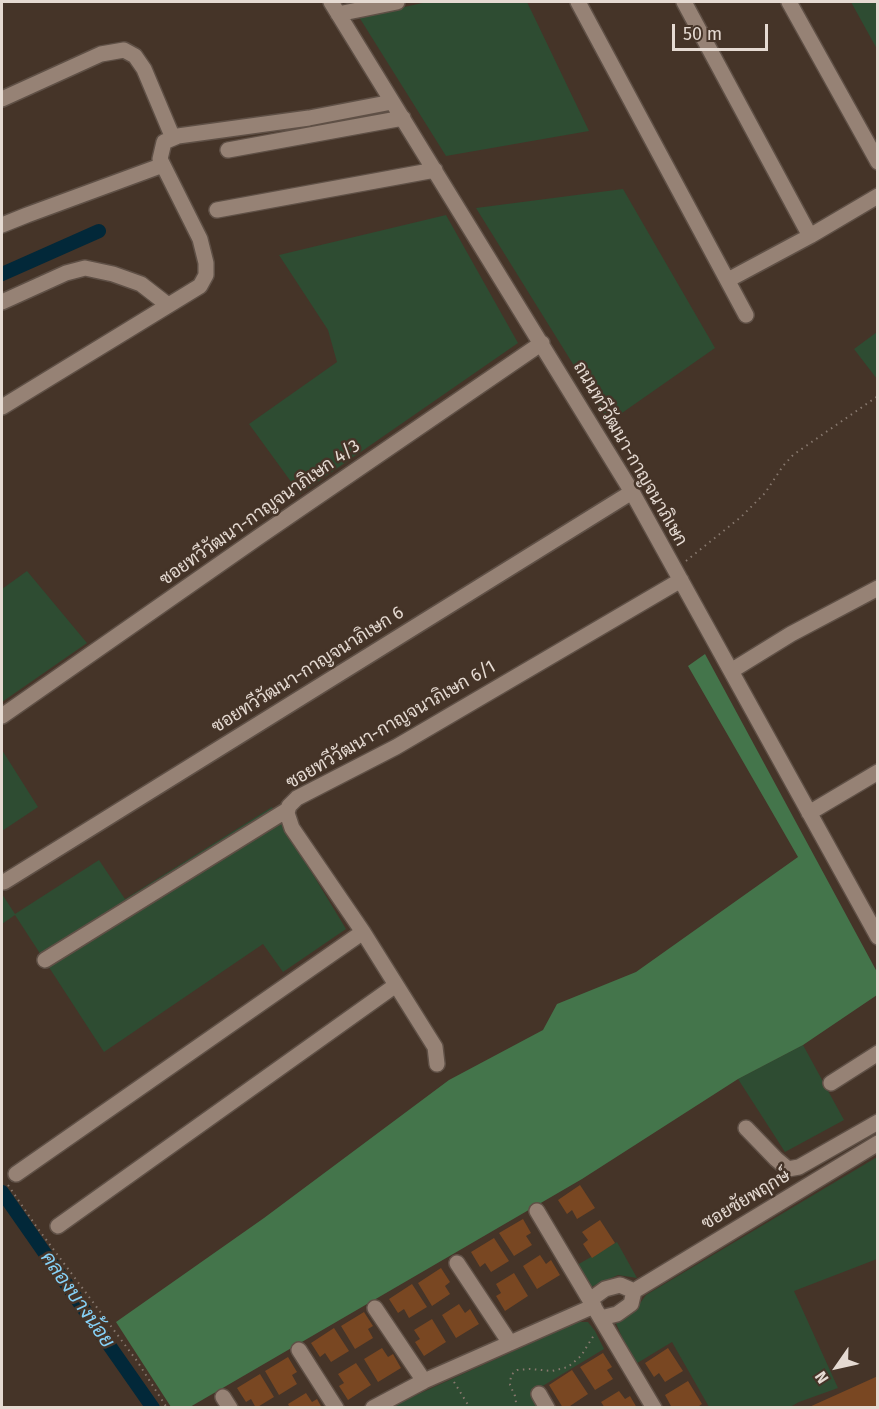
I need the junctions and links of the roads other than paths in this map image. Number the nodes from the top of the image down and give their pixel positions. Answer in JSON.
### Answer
{"nodes":[{"id":1,"x":397,"y":2,"type":"edge"},
{"id":2,"x":578,"y":2,"type":"edge"},
{"id":3,"x":684,"y":2,"type":"edge"},
{"id":4,"x":789,"y":2,"type":"edge"},
{"id":5,"x":334,"y":8,"type":"edge"},
{"id":6,"x":2,"y":99,"type":"edge"},
{"id":7,"x":392,"y":102,"type":"junction"},
{"id":8,"x":403,"y":118,"type":"junction"},
{"id":9,"x":173,"y":138,"type":"junction"},
{"id":10,"x":228,"y":150,"type":"dead end"},
{"id":11,"x":878,"y":162,"type":"edge"},
{"id":12,"x":163,"y":165,"type":"junction"},
{"id":13,"x":435,"y":170,"type":"junction"},
{"id":14,"x":878,"y":196,"type":"edge"},
{"id":15,"x":217,"y":210,"type":"dead end"},
{"id":16,"x":2,"y":225,"type":"edge"},
{"id":17,"x":810,"y":236,"type":"junction"},
{"id":18,"x":728,"y":280,"type":"junction"},
{"id":19,"x":2,"y":302,"type":"edge"},
{"id":20,"x":168,"y":305,"type":"junction"},
{"id":21,"x":746,"y":315,"type":"dead end"},
{"id":22,"x":542,"y":343,"type":"junction"},
{"id":23,"x":2,"y":407,"type":"edge"},
{"id":24,"x":632,"y":492,"type":"junction"},
{"id":25,"x":678,"y":575,"type":"junction"},
{"id":26,"x":878,"y":588,"type":"edge"},
{"id":27,"x":731,"y":671,"type":"junction"},
{"id":28,"x":2,"y":716,"type":"edge"},
{"id":29,"x":878,"y":772,"type":"edge"},
{"id":30,"x":287,"y":810,"type":"junction"},
{"id":31,"x":809,"y":813,"type":"junction"},
{"id":32,"x":4,"y":882,"type":"dead end"},
{"id":33,"x":363,"y":932,"type":"junction"},
{"id":34,"x":878,"y":938,"type":"edge"},
{"id":35,"x":45,"y":960,"type":"dead end"},
{"id":36,"x":396,"y":985,"type":"junction"},
{"id":37,"x":878,"y":1053,"type":"edge"},
{"id":38,"x":437,"y":1064,"type":"dead end"},
{"id":39,"x":831,"y":1083,"type":"dead end"},
{"id":40,"x":878,"y":1122,"type":"edge"},
{"id":41,"x":746,"y":1128,"type":"dead end"},
{"id":42,"x":878,"y":1143,"type":"edge"},
{"id":43,"x":12,"y":1179,"type":"road end"},
{"id":44,"x":537,"y":1211,"type":"dead end"},
{"id":45,"x":58,"y":1226,"type":"dead end"},
{"id":46,"x":457,"y":1263,"type":"dead end"},
{"id":47,"x":634,"y":1291,"type":"junction"},
{"id":48,"x":375,"y":1308,"type":"dead end"},
{"id":49,"x":595,"y":1308,"type":"junction"},
{"id":50,"x":510,"y":1343,"type":"junction"},
{"id":51,"x":299,"y":1350,"type":"dead end"},
{"id":52,"x":424,"y":1381,"type":"junction"},
{"id":53,"x":539,"y":1394,"type":"dead end"},
{"id":54,"x":336,"y":1407,"type":"edge"},
{"id":55,"x":373,"y":1407,"type":"edge"},
{"id":56,"x":548,"y":1407,"type":"edge"},
{"id":57,"x":654,"y":1407,"type":"edge"}],
"edges":[{"from":1,"to":5,"type":"street"},
{"from":2,"to":18,"type":"street"},
{"from":3,"to":17,"type":"street"},
{"from":4,"to":11,"type":"street"},
{"from":5,"to":7,"type":"street","name":"ถนนทวีวัฒนา-กาญจนาภิเษก"},
{"from":6,"to":9,"type":"street"},
{"from":7,"to":8,"type":"street","name":"ถนนทวีวัฒนา-กาญจนาภิเษก"},
{"from":7,"to":9,"type":"street"},
{"from":8,"to":10,"type":"street"},
{"from":8,"to":13,"type":"street","name":"ถนนทวีวัฒนา-กาญจนาภิเษก"},
{"from":9,"to":12,"type":"street"},
{"from":12,"to":16,"type":"street"},
{"from":12,"to":20,"type":"street"},
{"from":13,"to":15,"type":"street"},
{"from":13,"to":22,"type":"street","name":"ถนนทวีวัฒนา-กาญจนาภิเษก"},
{"from":14,"to":17,"type":"street"},
{"from":17,"to":18,"type":"street"},
{"from":18,"to":21,"type":"street"},
{"from":19,"to":20,"type":"street"},
{"from":20,"to":23,"type":"street"},
{"from":22,"to":24,"type":"street","name":"ถนนทวีวัฒนา-กาญจนาภิเษก"},
{"from":22,"to":28,"type":"street","name":"ซอยทวีวัฒนา-กาญจนาภิเษก 4/3"},
{"from":24,"to":25,"type":"street","name":"ถนนทวีวัฒนา-กาญจนาภิเษก"},
{"from":24,"to":32,"type":"street","name":"ซอยทวีวัฒนา-กาญจนาภิเษก 6"},
{"from":25,"to":27,"type":"street","name":"ถนนทวีวัฒนา-กาญจนาภิเษก"},
{"from":25,"to":30,"type":"street","name":"ซอยทวีวัฒนา-กาญจนาภิเษก 6/1"},
{"from":26,"to":27,"type":"street"},
{"from":27,"to":31,"type":"street","name":"ถนนทวีวัฒนา-กาญจนาภิเษก"},
{"from":29,"to":31,"type":"street"},
{"from":30,"to":33,"type":"street","name":"ซอยทวีวัฒนา-กาญจนาภิเษก 6/1"},
{"from":30,"to":35,"type":"street"},
{"from":31,"to":34,"type":"street","name":"ถนนทวีวัฒนา-กาญจนาภิเษก"},
{"from":33,"to":36,"type":"street","name":"ซอยทวีวัฒนา-กาญจนาภิเษก 6/1"},
{"from":33,"to":43,"type":"street"},
{"from":36,"to":38,"type":"street","name":"ซอยทวีวัฒนา-กาญจนาภิเษก 6/1"},
{"from":36,"to":45,"type":"street"},
{"from":37,"to":39,"type":"street"},
{"from":40,"to":41,"type":"street"},
{"from":42,"to":47,"type":"street","name":"ซอยชัยพฤกษ์"},
{"from":44,"to":49,"type":"street"},
{"from":46,"to":50,"type":"street"},
{"from":47,"to":49,"type":"street","name":"ซอยชัยพฤกษ์"},
{"from":47,"to":49,"type":"street","name":"ซอยชัยพฤกษ์"},
{"from":48,"to":52,"type":"street"},
{"from":49,"to":50,"type":"street","name":"ซอยชัยพฤกษ์"},
{"from":49,"to":57,"type":"street"},
{"from":50,"to":52,"type":"street","name":"ซอยชัยพฤกษ์"},
{"from":51,"to":54,"type":"street"},
{"from":52,"to":55,"type":"street","name":"ซอยชัยพฤกษ์"},
{"from":53,"to":56,"type":"street"}]}
